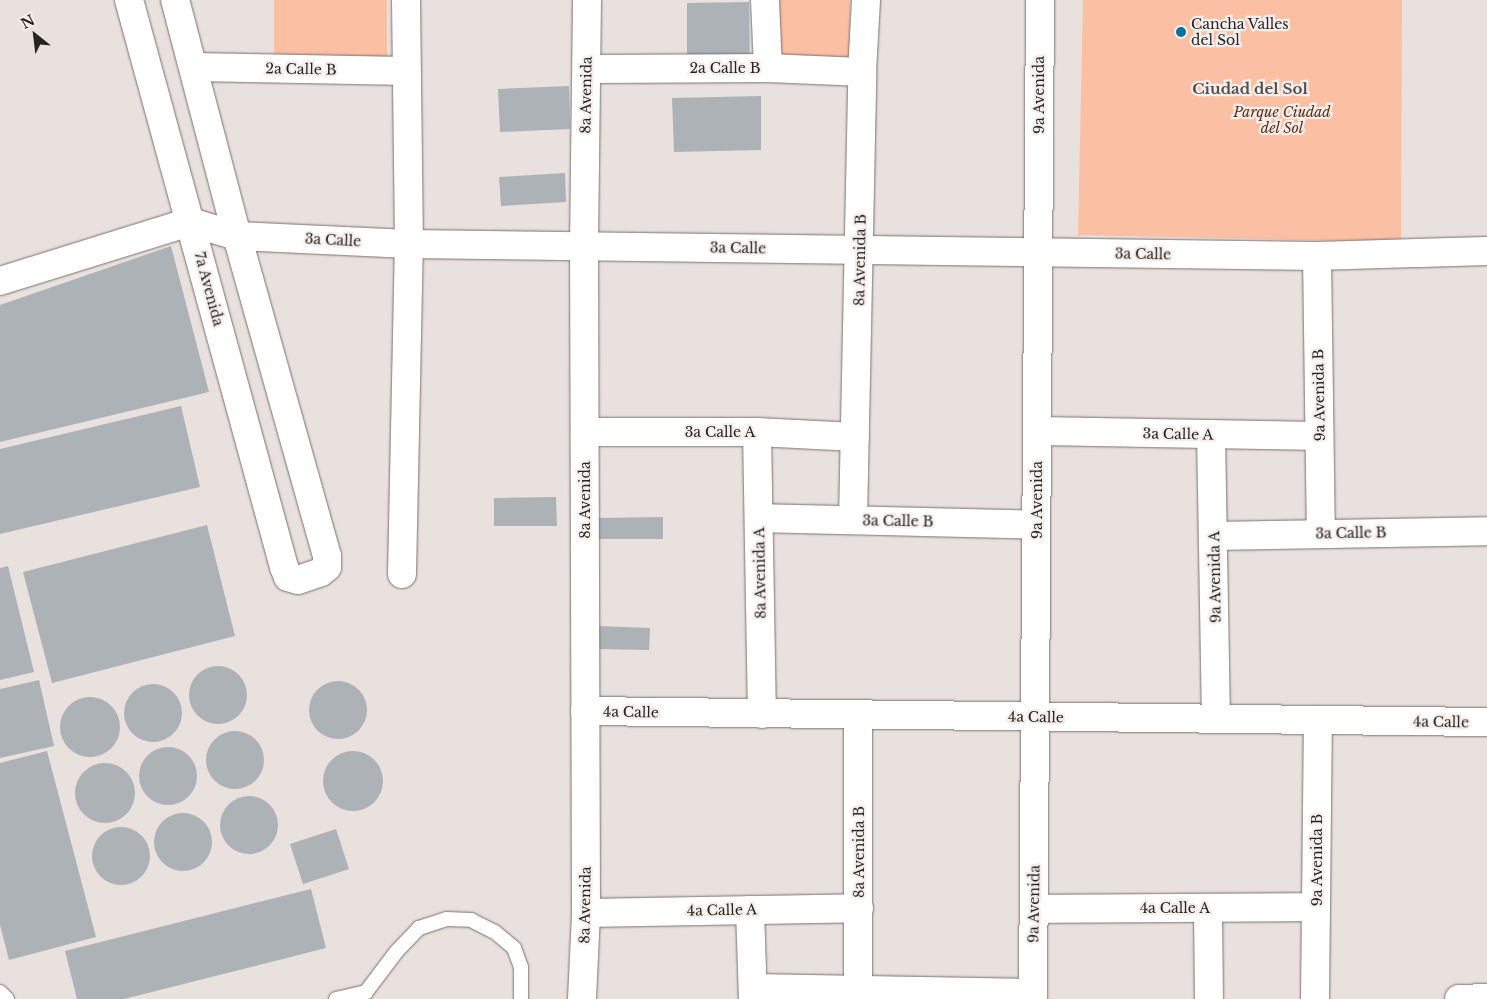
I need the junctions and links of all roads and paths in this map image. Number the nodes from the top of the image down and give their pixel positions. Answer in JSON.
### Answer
{"nodes":[{"id":1,"x":129,"y":0,"type":"edge"},
{"id":2,"x":176,"y":0,"type":"edge"},
{"id":3,"x":406,"y":0,"type":"edge"},
{"id":4,"x":587,"y":0,"type":"edge"},
{"id":5,"x":765,"y":0,"type":"edge"},
{"id":6,"x":866,"y":0,"type":"edge"},
{"id":7,"x":1040,"y":0,"type":"edge"},
{"id":8,"x":194,"y":67,"type":"junction"},
{"id":9,"x":768,"y":68,"type":"junction"},
{"id":10,"x":587,"y":69,"type":"junction"},
{"id":11,"x":407,"y":71,"type":"junction"},
{"id":12,"x":862,"y":72,"type":"junction"},
{"id":13,"x":190,"y":222,"type":"junction"},
{"id":14,"x":237,"y":236,"type":"junction"},
{"id":15,"x":409,"y":244,"type":"junction"},
{"id":16,"x":584,"y":246,"type":"junction"},
{"id":17,"x":860,"y":250,"type":"junction"},
{"id":18,"x":1487,"y":251,"type":"edge"},
{"id":19,"x":1038,"y":252,"type":"junction"},
{"id":20,"x":1317,"y":256,"type":"junction"},
{"id":21,"x":0,"y":281,"type":"edge"},
{"id":22,"x":1037,"y":431,"type":"junction"},
{"id":23,"x":584,"y":432,"type":"junction"},
{"id":24,"x":757,"y":432,"type":"junction"},
{"id":25,"x":1211,"y":434,"type":"junction"},
{"id":26,"x":1319,"y":436,"type":"junction"},
{"id":27,"x":855,"y":438,"type":"junction"},
{"id":28,"x":759,"y":518,"type":"junction"},
{"id":29,"x":853,"y":520,"type":"junction"},
{"id":30,"x":1036,"y":525,"type":"junction"},
{"id":31,"x":1487,"y":531,"type":"edge"},
{"id":32,"x":1321,"y":534,"type":"junction"},
{"id":33,"x":1214,"y":536,"type":"junction"},
{"id":34,"x":402,"y":574,"type":"dead end"},
{"id":35,"x":585,"y":711,"type":"junction"},
{"id":36,"x":762,"y":714,"type":"junction"},
{"id":37,"x":858,"y":714,"type":"junction"},
{"id":38,"x":1036,"y":717,"type":"junction"},
{"id":39,"x":1216,"y":719,"type":"junction"},
{"id":40,"x":1318,"y":720,"type":"junction"},
{"id":41,"x":1487,"y":722,"type":"edge"},
{"id":42,"x":1316,"y":907,"type":"junction"},
{"id":43,"x":859,"y":908,"type":"junction"},
{"id":44,"x":1208,"y":908,"type":"junction"},
{"id":45,"x":1034,"y":909,"type":"junction"},
{"id":46,"x":750,"y":910,"type":"junction"},
{"id":47,"x":586,"y":913,"type":"junction"},
{"id":48,"x":858,"y":990,"type":"junction"},
{"id":49,"x":0,"y":992,"type":"edge"},
{"id":50,"x":753,"y":994,"type":"edge"},
{"id":51,"x":367,"y":996,"type":"edge"},
{"id":52,"x":1032,"y":996,"type":"edge"},
{"id":53,"x":1487,"y":998,"type":"edge"},
{"id":54,"x":7,"y":999,"type":"edge"},
{"id":55,"x":336,"y":999,"type":"edge"},
{"id":56,"x":521,"y":999,"type":"edge"},
{"id":57,"x":582,"y":999,"type":"edge"},
{"id":58,"x":1209,"y":999,"type":"edge"},
{"id":59,"x":1315,"y":999,"type":"edge"},
{"id":60,"x":1459,"y":999,"type":"edge"}],
"edges":[{"from":1,"to":13,"type":"street","name":"7a Avenida"},
{"from":2,"to":8,"type":"street"},
{"from":3,"to":11,"type":"street"},
{"from":4,"to":10,"type":"street","name":"8a Avenida"},
{"from":5,"to":9,"type":"street"},
{"from":6,"to":12,"type":"street","name":"8a Avenida B"},
{"from":7,"to":19,"type":"street","name":"9a Avenida"},
{"from":8,"to":11,"type":"street","name":"2a Calle B"},
{"from":8,"to":14,"type":"street"},
{"from":9,"to":10,"type":"street","name":"2a Calle B"},
{"from":9,"to":12,"type":"street","name":"2a Calle B"},
{"from":10,"to":16,"type":"street","name":"8a Avenida"},
{"from":11,"to":15,"type":"street"},
{"from":12,"to":17,"type":"street","name":"8a Avenida B"},
{"from":13,"to":14,"type":"street","name":"3a Calle"},
{"from":13,"to":14,"type":"street","name":"7a Avenida"},
{"from":13,"to":21,"type":"street"},
{"from":14,"to":15,"type":"street","name":"3a Calle"},
{"from":15,"to":16,"type":"street","name":"3a Calle"},
{"from":15,"to":34,"type":"street"},
{"from":16,"to":17,"type":"street","name":"3a Calle"},
{"from":16,"to":23,"type":"street","name":"8a Avenida"},
{"from":17,"to":19,"type":"street","name":"3a Calle"},
{"from":17,"to":27,"type":"street","name":"8a Avenida B"},
{"from":18,"to":20,"type":"street","name":"3a Calle"},
{"from":19,"to":20,"type":"street","name":"3a Calle"},
{"from":19,"to":22,"type":"street","name":"9a Avenida"},
{"from":20,"to":26,"type":"street","name":"9a Avenida B"},
{"from":22,"to":25,"type":"street","name":"3a Calle A"},
{"from":22,"to":30,"type":"street","name":"9a Avenida"},
{"from":23,"to":24,"type":"street","name":"3a Calle A"},
{"from":23,"to":35,"type":"street","name":"8a Avenida"},
{"from":24,"to":27,"type":"street","name":"3a Calle A"},
{"from":24,"to":28,"type":"street","name":"8a Avenida A"},
{"from":25,"to":26,"type":"street","name":"3a Calle A"},
{"from":25,"to":33,"type":"street","name":"9a Avenida A"},
{"from":26,"to":32,"type":"street","name":"9a Avenida B"},
{"from":27,"to":29,"type":"street","name":"8a Avenida B"},
{"from":28,"to":29,"type":"street","name":"3a Calle B"},
{"from":28,"to":36,"type":"street","name":"8a Avenida A"},
{"from":29,"to":30,"type":"street","name":"3a Calle B"},
{"from":30,"to":38,"type":"street","name":"9a Avenida"},
{"from":31,"to":32,"type":"street","name":"3a Calle B"},
{"from":32,"to":33,"type":"street","name":"3a Calle B"},
{"from":33,"to":39,"type":"street","name":"9a Avenida A"},
{"from":35,"to":36,"type":"street","name":"4a Calle"},
{"from":35,"to":47,"type":"street","name":"8a Avenida"},
{"from":36,"to":37,"type":"street","name":"4a Calle"},
{"from":37,"to":38,"type":"street","name":"4a Calle"},
{"from":37,"to":43,"type":"street","name":"8a Avenida B"},
{"from":38,"to":39,"type":"street","name":"4a Calle"},
{"from":38,"to":45,"type":"street","name":"9a Avenida"},
{"from":39,"to":40,"type":"street","name":"4a Calle"},
{"from":40,"to":41,"type":"street","name":"4a Calle"},
{"from":40,"to":42,"type":"street","name":"9a Avenida B"},
{"from":42,"to":44,"type":"street","name":"4a Calle A"},
{"from":42,"to":59,"type":"street","name":"9a Avenida B"},
{"from":43,"to":46,"type":"street","name":"4a Calle A"},
{"from":43,"to":48,"type":"street","name":"8a Avenida B"},
{"from":44,"to":45,"type":"street","name":"4a Calle A"},
{"from":44,"to":58,"type":"street"},
{"from":45,"to":52,"type":"street","name":"9a Avenida"},
{"from":46,"to":47,"type":"street","name":"4a Calle A"},
{"from":46,"to":50,"type":"street"},
{"from":47,"to":57,"type":"street","name":"8a Avenida"},
{"from":48,"to":50,"type":"street"},
{"from":48,"to":52,"type":"street"},
{"from":49,"to":54,"type":"lane"},
{"from":51,"to":55,"type":"lane"},
{"from":51,"to":56,"type":"lane"},
{"from":53,"to":60,"type":"street"}]}
